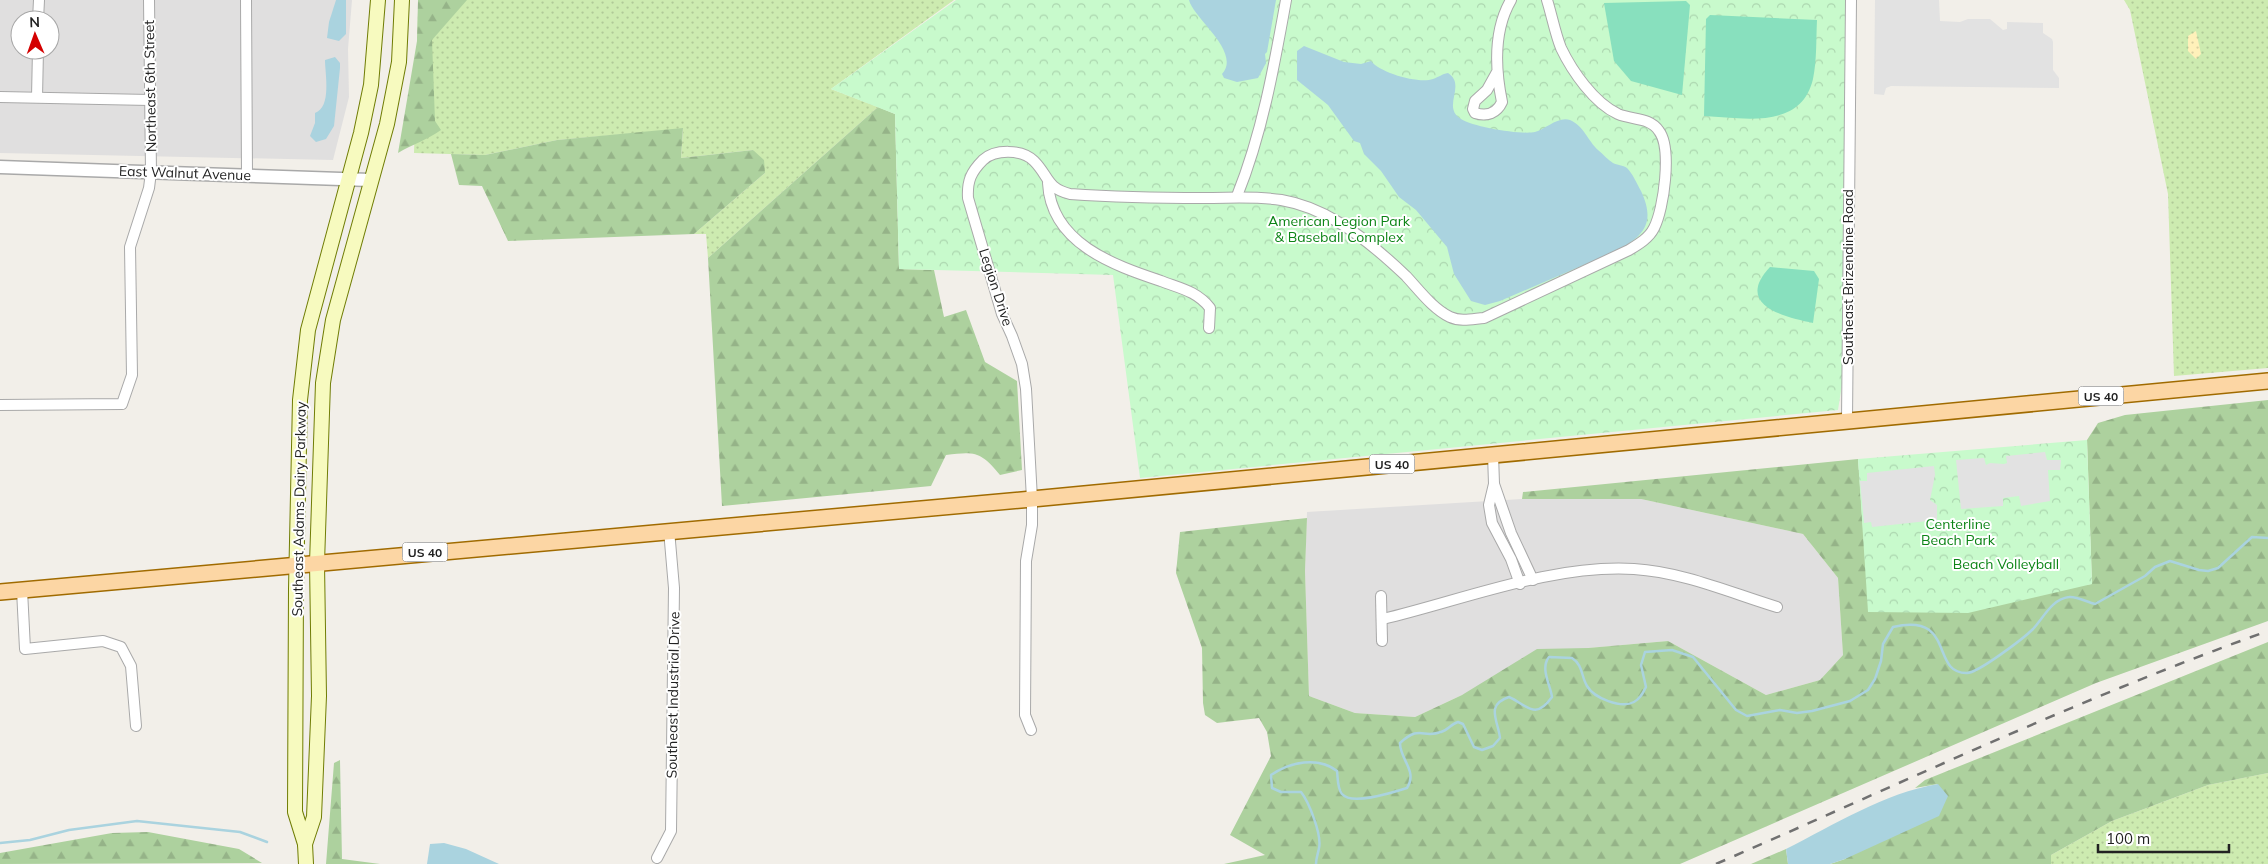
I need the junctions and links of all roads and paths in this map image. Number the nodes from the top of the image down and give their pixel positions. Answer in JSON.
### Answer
{"nodes":[{"id":1,"x":149,"y":0,"type":"edge"},
{"id":2,"x":246,"y":0,"type":"edge"},
{"id":3,"x":378,"y":0,"type":"edge"},
{"id":4,"x":402,"y":0,"type":"edge"},
{"id":5,"x":1286,"y":0,"type":"edge"},
{"id":6,"x":1511,"y":0,"type":"edge"},
{"id":7,"x":1547,"y":0,"type":"edge"},
{"id":8,"x":1850,"y":0,"type":"edge"},
{"id":9,"x":38,"y":60,"type":"edge"},
{"id":10,"x":1496,"y":72,"type":"dead end"},
{"id":11,"x":0,"y":97,"type":"edge"},
{"id":12,"x":37,"y":97,"type":"junction"},
{"id":13,"x":150,"y":100,"type":"junction"},
{"id":14,"x":0,"y":167,"type":"edge"},
{"id":15,"x":151,"y":172,"type":"junction"},
{"id":16,"x":248,"y":174,"type":"junction"},
{"id":17,"x":348,"y":178,"type":"junction"},
{"id":18,"x":370,"y":180,"type":"junction"},
{"id":19,"x":1048,"y":183,"type":"junction"},
{"id":20,"x":1237,"y":196,"type":"junction"},
{"id":21,"x":1210,"y":328,"type":"dead end"},
{"id":22,"x":2268,"y":381,"type":"edge"},
{"id":23,"x":0,"y":404,"type":"edge"},
{"id":24,"x":1847,"y":420,"type":"junction"},
{"id":25,"x":1493,"y":454,"type":"junction"},
{"id":26,"x":1494,"y":484,"type":"junction"},
{"id":27,"x":1032,"y":499,"type":"junction"},
{"id":28,"x":669,"y":530,"type":"junction"},
{"id":29,"x":317,"y":562,"type":"junction"},
{"id":30,"x":297,"y":564,"type":"junction"},
{"id":31,"x":1533,"y":580,"type":"junction"},
{"id":32,"x":1520,"y":584,"type":"junction"},
{"id":33,"x":22,"y":590,"type":"junction"},
{"id":34,"x":0,"y":592,"type":"edge"},
{"id":35,"x":1381,"y":596,"type":"dead end"},
{"id":36,"x":1777,"y":607,"type":"dead end"},
{"id":37,"x":1383,"y":619,"type":"junction"},
{"id":38,"x":1382,"y":640,"type":"dead end"},
{"id":39,"x":136,"y":726,"type":"dead end"},
{"id":40,"x":1031,"y":730,"type":"dead end"},
{"id":41,"x":305,"y":844,"type":"junction"},
{"id":42,"x":657,"y":858,"type":"dead end"},
{"id":43,"x":306,"y":864,"type":"edge"}],
"edges":[{"from":1,"to":13,"type":"street","name":"Northeast 6th Street"},
{"from":2,"to":16,"type":"street"},
{"from":3,"to":17,"type":"main road","name":"Southeast Adams Dairy Parkway"},
{"from":4,"to":18,"type":"main road","name":"Southeast Adams Dairy Parkway"},
{"from":5,"to":20,"type":"street"},
{"from":6,"to":10,"type":"street"},
{"from":7,"to":20,"type":"street"},
{"from":8,"to":24,"type":"street","name":"Southeast Brizendine Road"},
{"from":9,"to":12,"type":"street"},
{"from":11,"to":12,"type":"street"},
{"from":12,"to":13,"type":"street"},
{"from":13,"to":15,"type":"street","name":"Northeast 6th Street"},
{"from":14,"to":15,"type":"street","name":"East Walnut Avenue"},
{"from":15,"to":16,"type":"street","name":"East Walnut Avenue"},
{"from":15,"to":23,"type":"street","name":"Northeast 6th Street"},
{"from":16,"to":17,"type":"street","name":"East Walnut Avenue"},
{"from":17,"to":18,"type":"street","name":"East Walnut Avenue"},
{"from":17,"to":30,"type":"main road","name":"Southeast Adams Dairy Parkway"},
{"from":18,"to":29,"type":"main road","name":"Southeast Adams Dairy Parkway"},
{"from":19,"to":20,"type":"street"},
{"from":19,"to":21,"type":"street"},
{"from":19,"to":27,"type":"street","name":"Legion Drive"},
{"from":22,"to":24,"type":"main road","number":"US 40"},
{"from":24,"to":25,"type":"main road","number":"US 40"},
{"from":25,"to":26,"type":"street"},
{"from":25,"to":27,"type":"main road","number":"US 40"},
{"from":26,"to":31,"type":"street"},
{"from":26,"to":32,"type":"street"},
{"from":27,"to":28,"type":"main road","number":"US 40"},
{"from":27,"to":40,"type":"street"},
{"from":28,"to":29,"type":"main road","number":"US 40"},
{"from":28,"to":42,"type":"street","name":"Southeast Industrial Drive"},
{"from":29,"to":30,"type":"main road","number":"US 40"},
{"from":29,"to":41,"type":"main road","name":"Southeast Adams Dairy Parkway"},
{"from":30,"to":33,"type":"main road","number":"US 40"},
{"from":30,"to":41,"type":"main road","name":"Southeast Adams Dairy Parkway"},
{"from":31,"to":32,"type":"street"},
{"from":31,"to":36,"type":"street"},
{"from":32,"to":37,"type":"street"},
{"from":33,"to":34,"type":"main road","number":"US 40"},
{"from":33,"to":39,"type":"street"},
{"from":35,"to":37,"type":"street"},
{"from":37,"to":38,"type":"street"},
{"from":41,"to":43,"type":"main road","name":"Southeast Adams Dairy Parkway"}]}
